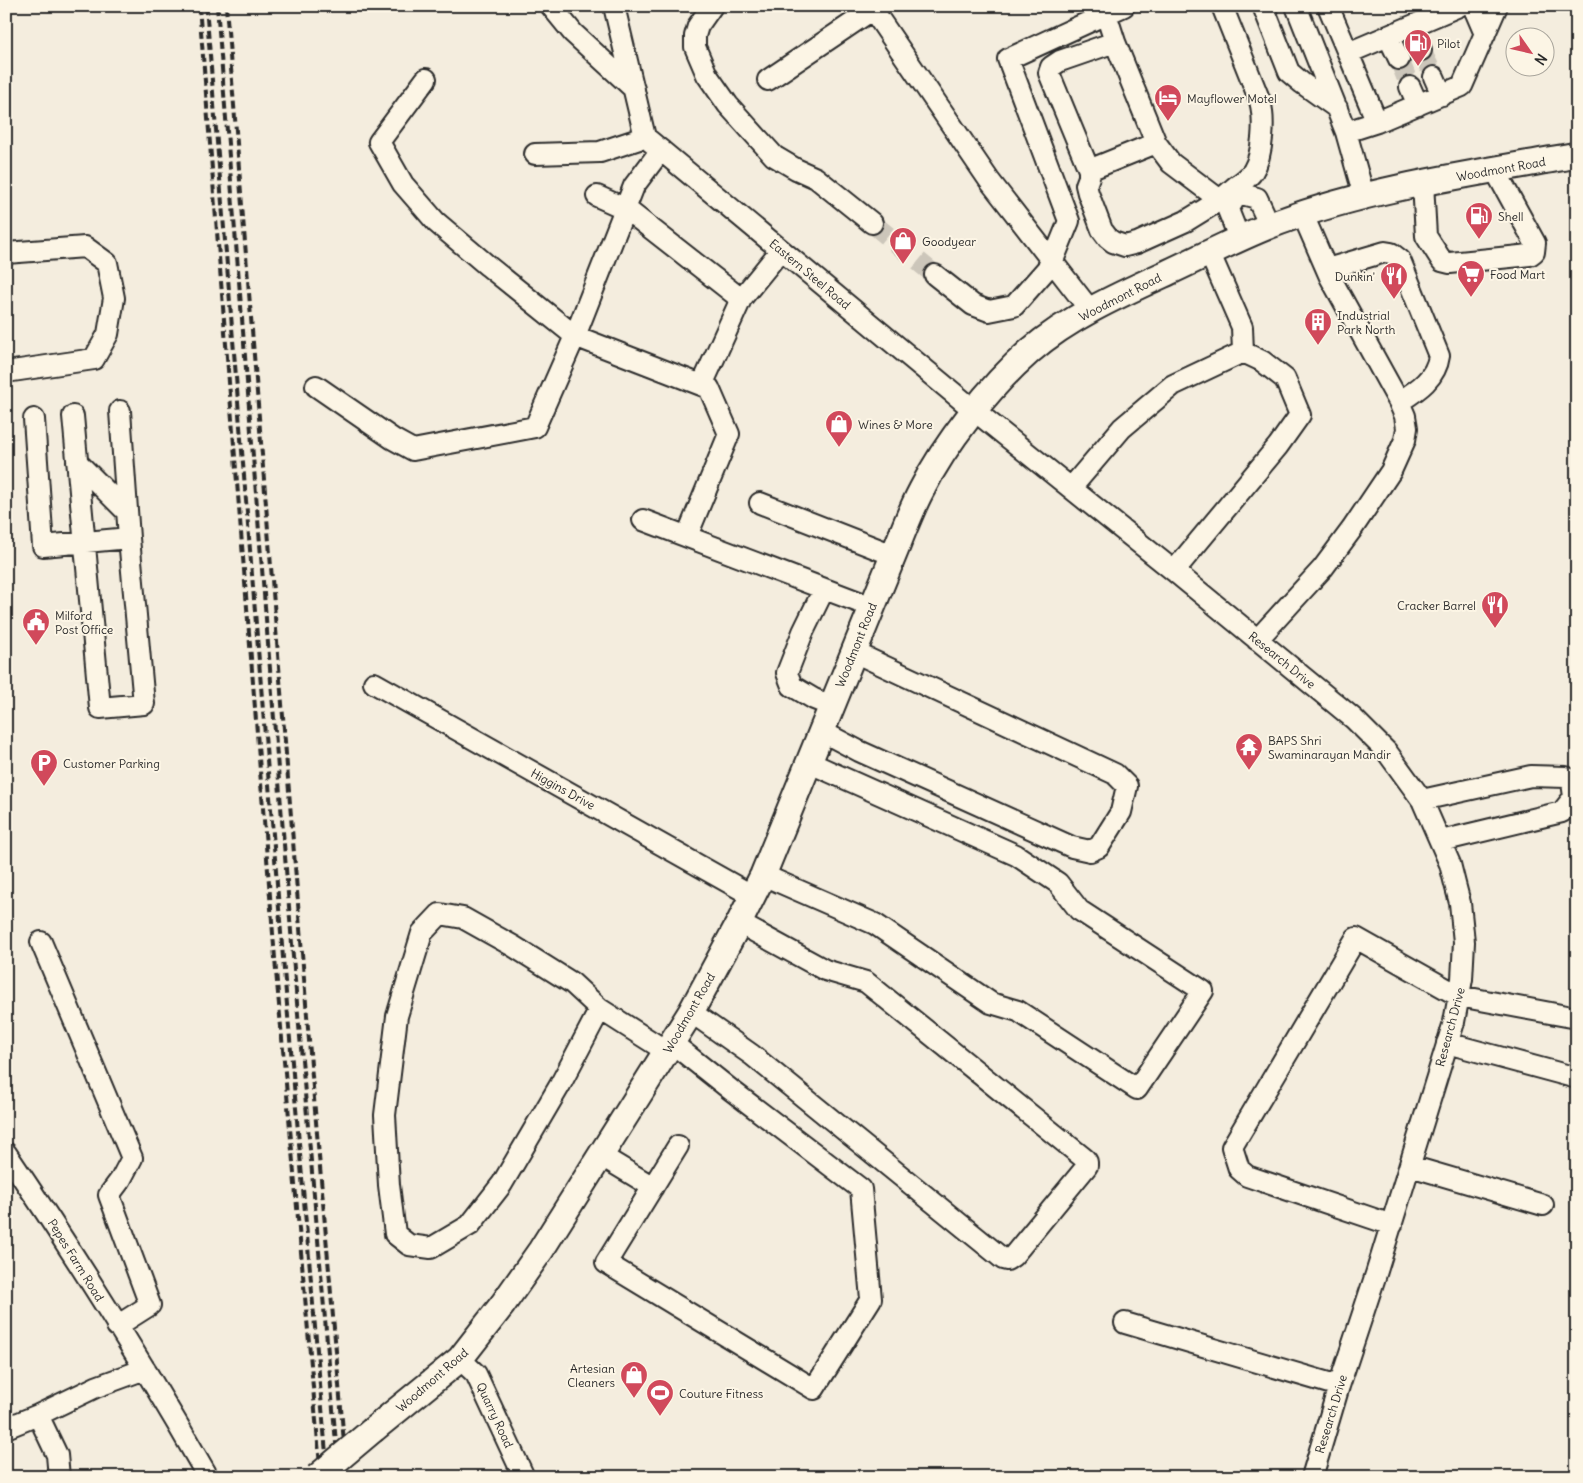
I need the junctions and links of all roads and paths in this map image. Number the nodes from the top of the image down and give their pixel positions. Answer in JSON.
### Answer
{"nodes":[{"id":1,"x":552,"y":6,"type":"edge"},
{"id":2,"x":614,"y":6,"type":"edge"},
{"id":3,"x":712,"y":6,"type":"edge"},
{"id":4,"x":1222,"y":6,"type":"edge"},
{"id":5,"x":1263,"y":6,"type":"edge"},
{"id":6,"x":1296,"y":6,"type":"edge"},
{"id":7,"x":1328,"y":6,"type":"edge"},
{"id":8,"x":1459,"y":6,"type":"edge"},
{"id":9,"x":1473,"y":6,"type":"edge"},
{"id":10,"x":1497,"y":6,"type":"edge"},
{"id":11,"x":876,"y":8,"type":"edge"},
{"id":12,"x":1115,"y":10,"type":"edge"},
{"id":13,"x":1411,"y":27,"type":"junction"},
{"id":14,"x":1485,"y":34,"type":"junction"},
{"id":15,"x":1388,"y":36,"type":"junction"},
{"id":16,"x":1114,"y":42,"type":"junction"},
{"id":17,"x":1421,"y":50,"type":"tunnel mouth"},
{"id":18,"x":1348,"y":52,"type":"junction"},
{"id":19,"x":1399,"y":59,"type":"tunnel mouth"},
{"id":20,"x":426,"y":79,"type":"dead end"},
{"id":21,"x":768,"y":80,"type":"dead end"},
{"id":22,"x":634,"y":89,"type":"junction"},
{"id":23,"x":1336,"y":108,"type":"junction"},
{"id":24,"x":1376,"y":122,"type":"junction"},
{"id":25,"x":1346,"y":132,"type":"junction"},
{"id":26,"x":644,"y":137,"type":"junction"},
{"id":27,"x":1156,"y":143,"type":"junction"},
{"id":28,"x":661,"y":150,"type":"junction"},
{"id":29,"x":535,"y":154,"type":"dead end"},
{"id":30,"x":1577,"y":155,"type":"edge"},
{"id":31,"x":1088,"y":170,"type":"junction"},
{"id":32,"x":1495,"y":170,"type":"junction"},
{"id":33,"x":1423,"y":183,"type":"junction"},
{"id":34,"x":1231,"y":193,"type":"junction"},
{"id":35,"x":597,"y":196,"type":"dead end"},
{"id":36,"x":1364,"y":196,"type":"junction"},
{"id":37,"x":626,"y":208,"type":"junction"},
{"id":38,"x":1302,"y":215,"type":"junction"},
{"id":39,"x":872,"y":223,"type":"tunnel mouth"},
{"id":40,"x":1270,"y":226,"type":"junction"},
{"id":41,"x":1240,"y":240,"type":"junction"},
{"id":42,"x":781,"y":250,"type":"junction"},
{"id":43,"x":6,"y":253,"type":"edge"},
{"id":44,"x":1210,"y":254,"type":"junction"},
{"id":45,"x":1052,"y":263,"type":"junction"},
{"id":46,"x":1327,"y":268,"type":"junction"},
{"id":47,"x":935,"y":275,"type":"tunnel mouth"},
{"id":48,"x":741,"y":299,"type":"junction"},
{"id":49,"x":1090,"y":310,"type":"junction"},
{"id":50,"x":575,"y":336,"type":"junction"},
{"id":51,"x":1243,"y":352,"type":"junction"},
{"id":52,"x":6,"y":372,"type":"edge"},
{"id":53,"x":702,"y":385,"type":"junction"},
{"id":54,"x":316,"y":386,"type":"dead end"},
{"id":55,"x":1399,"y":402,"type":"junction"},
{"id":56,"x":120,"y":411,"type":"dead end"},
{"id":57,"x":975,"y":411,"type":"junction"},
{"id":58,"x":73,"y":416,"type":"dead end"},
{"id":59,"x":34,"y":419,"type":"dead end"},
{"id":60,"x":77,"y":462,"type":"junction"},
{"id":61,"x":1072,"y":488,"type":"junction"},
{"id":62,"x":760,"y":503,"type":"dead end"},
{"id":63,"x":127,"y":512,"type":"junction"},
{"id":64,"x":643,"y":520,"type":"dead end"},
{"id":65,"x":687,"y":536,"type":"junction"},
{"id":66,"x":129,"y":538,"type":"junction"},
{"id":67,"x":85,"y":543,"type":"junction"},
{"id":68,"x":893,"y":555,"type":"junction"},
{"id":69,"x":1174,"y":571,"type":"junction"},
{"id":70,"x":824,"y":588,"type":"junction"},
{"id":71,"x":872,"y":607,"type":"junction"},
{"id":72,"x":1257,"y":640,"type":"junction"},
{"id":73,"x":854,"y":652,"type":"junction"},
{"id":74,"x":374,"y":683,"type":"dead end"},
{"id":75,"x":832,"y":706,"type":"junction"},
{"id":76,"x":821,"y":732,"type":"junction"},
{"id":77,"x":808,"y":762,"type":"junction"},
{"id":78,"x":1422,"y":800,"type":"junction"},
{"id":79,"x":1441,"y":840,"type":"junction"},
{"id":80,"x":758,"y":885,"type":"junction"},
{"id":81,"x":739,"y":923,"type":"junction"},
{"id":82,"x":41,"y":942,"type":"dead end"},
{"id":83,"x":1459,"y":996,"type":"junction"},
{"id":84,"x":600,"y":1009,"type":"junction"},
{"id":85,"x":691,"y":1012,"type":"junction"},
{"id":86,"x":1577,"y":1018,"type":"edge"},
{"id":87,"x":1447,"y":1043,"type":"junction"},
{"id":88,"x":669,"y":1047,"type":"junction"},
{"id":89,"x":1577,"y":1078,"type":"edge"},
{"id":90,"x":678,"y":1146,"type":"dead end"},
{"id":91,"x":6,"y":1153,"type":"edge"},
{"id":92,"x":600,"y":1155,"type":"junction"},
{"id":93,"x":1410,"y":1166,"type":"junction"},
{"id":94,"x":653,"y":1187,"type":"junction"},
{"id":95,"x":1543,"y":1205,"type":"dead end"},
{"id":96,"x":1392,"y":1225,"type":"junction"},
{"id":97,"x":1125,"y":1323,"type":"dead end"},
{"id":98,"x":117,"y":1326,"type":"junction"},
{"id":99,"x":460,"y":1359,"type":"junction"},
{"id":100,"x":145,"y":1369,"type":"junction"},
{"id":101,"x":1339,"y":1386,"type":"junction"},
{"id":102,"x":38,"y":1415,"type":"junction"},
{"id":103,"x":6,"y":1428,"type":"edge"},
{"id":104,"x":59,"y":1477,"type":"edge"},
{"id":105,"x":208,"y":1477,"type":"edge"},
{"id":106,"x":317,"y":1477,"type":"edge"},
{"id":107,"x":524,"y":1477,"type":"edge"},
{"id":108,"x":1312,"y":1477,"type":"edge"}],
"edges":[{"from":1,"to":22,"type":"street"},
{"from":2,"to":22,"type":"street"},
{"from":3,"to":39,"type":"street"},
{"from":4,"to":34,"type":"street"},
{"from":5,"to":23,"type":"street"},
{"from":6,"to":23,"type":"street"},
{"from":7,"to":18,"type":"street"},
{"from":8,"to":13,"type":"street"},
{"from":9,"to":14,"type":"street"},
{"from":10,"to":14,"type":"street"},
{"from":11,"to":21,"type":"street"},
{"from":11,"to":45,"type":"street"},
{"from":12,"to":16,"type":"street"},
{"from":12,"to":45,"type":"street"},
{"from":13,"to":15,"type":"street"},
{"from":13,"to":17,"type":"street"},
{"from":14,"to":24,"type":"street"},
{"from":15,"to":18,"type":"street"},
{"from":15,"to":19,"type":"street"},
{"from":16,"to":27,"type":"street"},
{"from":16,"to":31,"type":"street"},
{"from":18,"to":24,"type":"street"},
{"from":20,"to":50,"type":"street"},
{"from":22,"to":26,"type":"street"},
{"from":23,"to":25,"type":"street"},
{"from":24,"to":25,"type":"street"},
{"from":25,"to":36,"type":"street"},
{"from":26,"to":28,"type":"street","name":"Eastern Steel Road"},
{"from":26,"to":29,"type":"street"},
{"from":27,"to":31,"type":"street"},
{"from":27,"to":34,"type":"street"},
{"from":28,"to":37,"type":"street"},
{"from":28,"to":42,"type":"street","name":"Eastern Steel Road"},
{"from":30,"to":32,"type":"main road","name":"Woodmont Road"},
{"from":31,"to":34,"type":"street"},
{"from":32,"to":33,"type":"main road","name":"Woodmont Road"},
{"from":32,"to":33,"type":"street"},
{"from":33,"to":36,"type":"main road","name":"Woodmont Road"},
{"from":34,"to":40,"type":"street"},
{"from":34,"to":41,"type":"street"},
{"from":35,"to":37,"type":"street"},
{"from":36,"to":38,"type":"main road","name":"Woodmont Road"},
{"from":37,"to":48,"type":"street"},
{"from":37,"to":50,"type":"street"},
{"from":38,"to":40,"type":"main road","name":"Woodmont Road"},
{"from":38,"to":46,"type":"street"},
{"from":40,"to":41,"type":"main road","name":"Woodmont Road"},
{"from":41,"to":44,"type":"main road","name":"Woodmont Road"},
{"from":42,"to":48,"type":"street"},
{"from":42,"to":57,"type":"street","name":"Eastern Steel Road"},
{"from":43,"to":52,"type":"street"},
{"from":44,"to":49,"type":"main road","name":"Woodmont Road"},
{"from":44,"to":51,"type":"street"},
{"from":45,"to":47,"type":"street"},
{"from":45,"to":49,"type":"street"},
{"from":46,"to":55,"type":"street"},
{"from":46,"to":55,"type":"street"},
{"from":48,"to":53,"type":"street"},
{"from":49,"to":57,"type":"main road","name":"Woodmont Road"},
{"from":50,"to":53,"type":"street"},
{"from":50,"to":54,"type":"street"},
{"from":51,"to":61,"type":"street"},
{"from":51,"to":69,"type":"street"},
{"from":53,"to":65,"type":"street"},
{"from":55,"to":72,"type":"street"},
{"from":56,"to":63,"type":"street"},
{"from":57,"to":61,"type":"street","name":"Research Drive"},
{"from":57,"to":68,"type":"main road","name":"Woodmont Road"},
{"from":58,"to":60,"type":"street"},
{"from":59,"to":67,"type":"street"},
{"from":60,"to":63,"type":"street"},
{"from":60,"to":67,"type":"street"},
{"from":61,"to":69,"type":"street","name":"Research Drive"},
{"from":62,"to":68,"type":"street"},
{"from":63,"to":66,"type":"street"},
{"from":64,"to":65,"type":"street"},
{"from":65,"to":70,"type":"street"},
{"from":66,"to":67,"type":"street"},
{"from":66,"to":67,"type":"street"},
{"from":68,"to":71,"type":"main road","name":"Woodmont Road"},
{"from":69,"to":72,"type":"street","name":"Research Drive"},
{"from":70,"to":71,"type":"street"},
{"from":70,"to":75,"type":"street"},
{"from":71,"to":73,"type":"main road","name":"Woodmont Road"},
{"from":72,"to":78,"type":"street","name":"Research Drive"},
{"from":73,"to":75,"type":"main road","name":"Woodmont Road"},
{"from":73,"to":76,"type":"street"},
{"from":74,"to":80,"type":"street","name":"Higgins Drive"},
{"from":75,"to":76,"type":"main road","name":"Woodmont Road"},
{"from":76,"to":77,"type":"main road","name":"Woodmont Road"},
{"from":77,"to":80,"type":"main road","name":"Woodmont Road"},
{"from":77,"to":80,"type":"street","name":"Higgins Drive"},
{"from":78,"to":79,"type":"street","name":"Research Drive"},
{"from":78,"to":79,"type":"street"},
{"from":79,"to":83,"type":"street","name":"Research Drive"},
{"from":80,"to":81,"type":"main road","name":"Woodmont Road"},
{"from":81,"to":85,"type":"main road","name":"Woodmont Road"},
{"from":81,"to":85,"type":"street"},
{"from":82,"to":98,"type":"street"},
{"from":83,"to":86,"type":"street"},
{"from":83,"to":87,"type":"street","name":"Research Drive"},
{"from":83,"to":96,"type":"street"},
{"from":84,"to":84,"type":"street"},
{"from":84,"to":88,"type":"street"},
{"from":85,"to":88,"type":"main road","name":"Woodmont Road"},
{"from":87,"to":89,"type":"street"},
{"from":87,"to":93,"type":"street","name":"Research Drive"},
{"from":88,"to":92,"type":"main road","name":"Woodmont Road"},
{"from":88,"to":94,"type":"street"},
{"from":90,"to":94,"type":"street"},
{"from":91,"to":98,"type":"street","name":"Pepes Farm Road"},
{"from":92,"to":94,"type":"street"},
{"from":92,"to":99,"type":"main road","name":"Woodmont Road"},
{"from":93,"to":95,"type":"street"},
{"from":93,"to":96,"type":"street","name":"Research Drive"},
{"from":96,"to":101,"type":"street","name":"Research Drive"},
{"from":97,"to":101,"type":"street"},
{"from":98,"to":100,"type":"street","name":"Pepes Farm Road"},
{"from":99,"to":106,"type":"main road","name":"Woodmont Road","bridge":true},
{"from":99,"to":107,"type":"street","name":"Quarry Road"},
{"from":100,"to":102,"type":"street"},
{"from":100,"to":105,"type":"street"},
{"from":101,"to":108,"type":"street","name":"Research Drive"},
{"from":102,"to":103,"type":"street"},
{"from":102,"to":104,"type":"street"}]}
